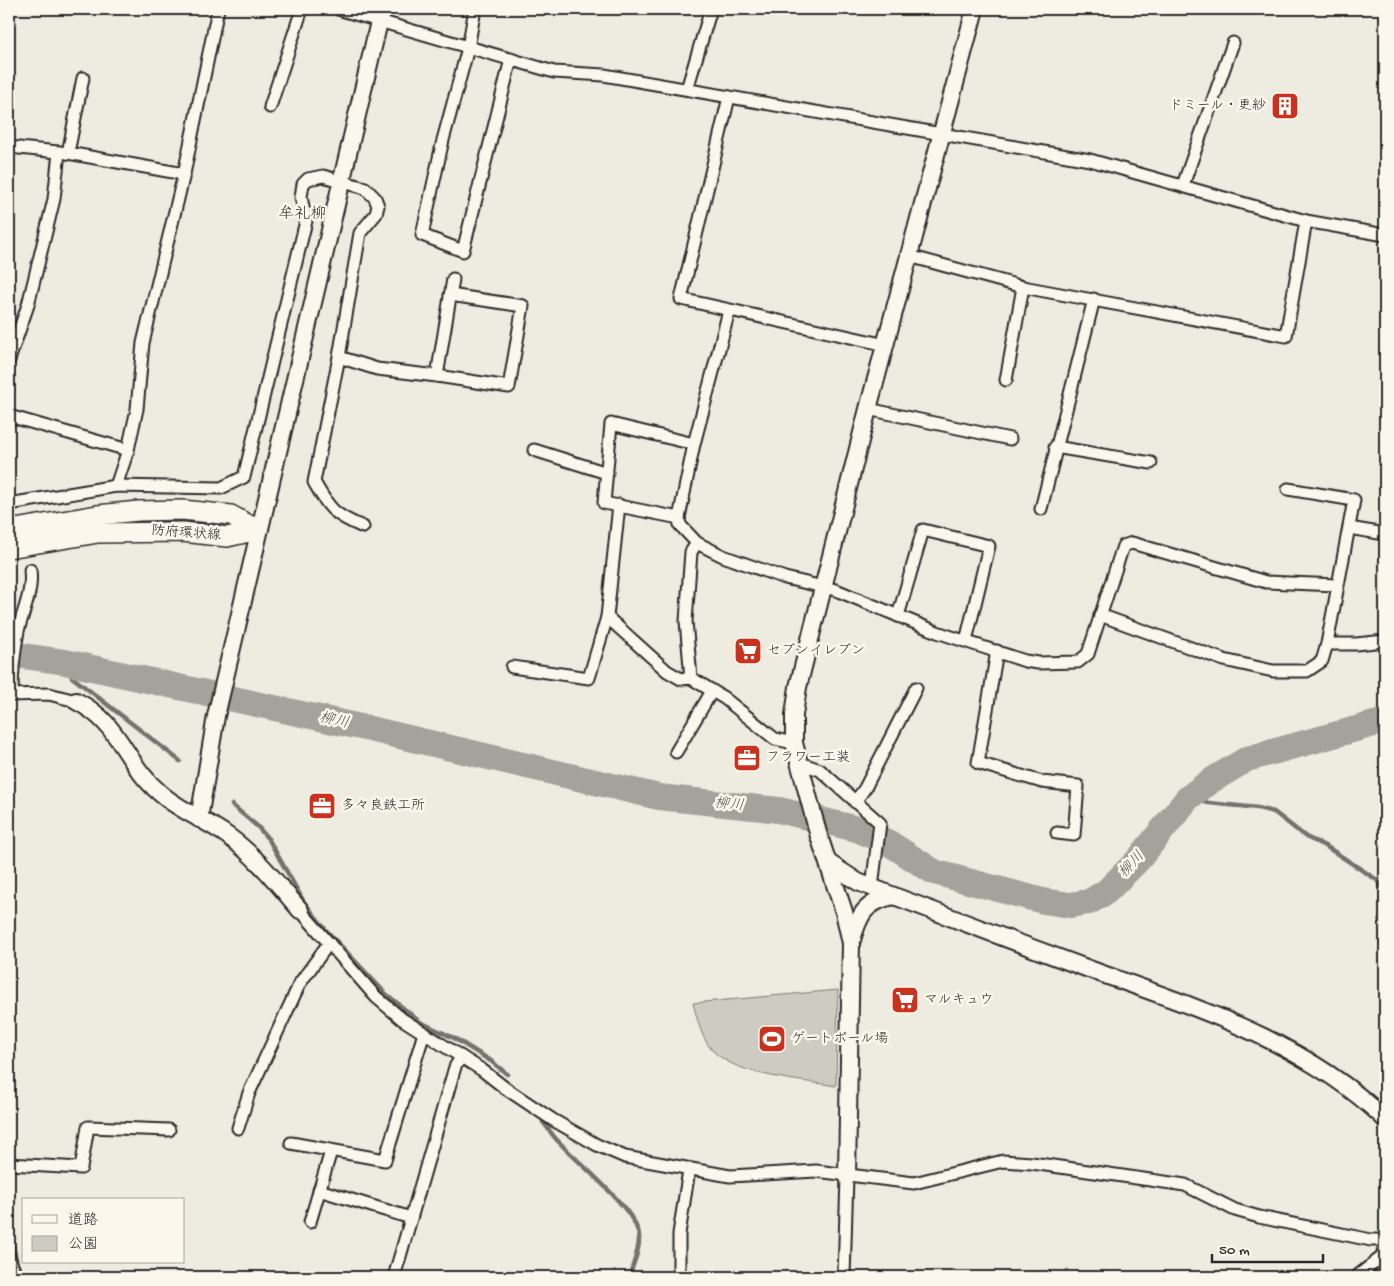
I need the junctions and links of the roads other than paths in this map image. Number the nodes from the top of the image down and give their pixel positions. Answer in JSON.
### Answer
{"nodes":[{"id":1,"x":218,"y":9,"type":"edge"},
{"id":2,"x":302,"y":9,"type":"edge"},
{"id":3,"x":338,"y":9,"type":"edge"},
{"id":4,"x":475,"y":9,"type":"edge"},
{"id":5,"x":711,"y":9,"type":"edge"},
{"id":6,"x":974,"y":9,"type":"edge"},
{"id":7,"x":380,"y":15,"type":"edge"},
{"id":8,"x":1234,"y":43,"type":"dead end"},
{"id":9,"x":468,"y":48,"type":"junction"},
{"id":10,"x":511,"y":59,"type":"junction"},
{"id":11,"x":83,"y":78,"type":"dead end"},
{"id":12,"x":687,"y":89,"type":"junction"},
{"id":13,"x":729,"y":97,"type":"junction"},
{"id":14,"x":270,"y":108,"type":"dead end"},
{"id":15,"x":941,"y":133,"type":"junction"},
{"id":16,"x":9,"y":147,"type":"edge"},
{"id":17,"x":63,"y":153,"type":"junction"},
{"id":18,"x":184,"y":174,"type":"junction"},
{"id":19,"x":341,"y":182,"type":"junction"},
{"id":20,"x":1183,"y":185,"type":"junction"},
{"id":21,"x":1306,"y":221,"type":"junction"},
{"id":22,"x":1385,"y":235,"type":"edge"},
{"id":23,"x":909,"y":256,"type":"junction"},
{"id":24,"x":452,"y":279,"type":"dead end"},
{"id":25,"x":1023,"y":287,"type":"junction"},
{"id":26,"x":450,"y":295,"type":"junction"},
{"id":27,"x":1094,"y":299,"type":"junction"},
{"id":28,"x":729,"y":310,"type":"junction"},
{"id":29,"x":886,"y":345,"type":"junction"},
{"id":30,"x":339,"y":356,"type":"junction"},
{"id":31,"x":9,"y":360,"type":"edge"},
{"id":32,"x":437,"y":376,"type":"junction"},
{"id":33,"x":1006,"y":380,"type":"dead end"},
{"id":34,"x":868,"y":409,"type":"junction"},
{"id":35,"x":9,"y":416,"type":"edge"},
{"id":36,"x":1010,"y":439,"type":"dead end"},
{"id":37,"x":694,"y":444,"type":"junction"},
{"id":38,"x":1055,"y":447,"type":"junction"},
{"id":39,"x":128,"y":450,"type":"junction"},
{"id":40,"x":534,"y":450,"type":"dead end"},
{"id":41,"x":1151,"y":463,"type":"dead end"},
{"id":42,"x":607,"y":473,"type":"junction"},
{"id":43,"x":116,"y":486,"type":"junction"},
{"id":44,"x":1288,"y":489,"type":"dead end"},
{"id":45,"x":9,"y":504,"type":"edge"},
{"id":46,"x":620,"y":505,"type":"junction"},
{"id":47,"x":1041,"y":509,"type":"dead end"},
{"id":48,"x":679,"y":518,"type":"junction"},
{"id":49,"x":363,"y":527,"type":"dead end"},
{"id":50,"x":1349,"y":528,"type":"junction"},
{"id":51,"x":9,"y":530,"type":"edge"},
{"id":52,"x":258,"y":530,"type":"junction"},
{"id":53,"x":1385,"y":534,"type":"edge"},
{"id":54,"x":697,"y":542,"type":"junction"},
{"id":55,"x":9,"y":548,"type":"edge"},
{"id":56,"x":30,"y":570,"type":"dead end"},
{"id":57,"x":1337,"y":585,"type":"junction"},
{"id":58,"x":823,"y":586,"type":"junction"},
{"id":59,"x":1100,"y":615,"type":"junction"},
{"id":60,"x":898,"y":616,"type":"junction"},
{"id":61,"x":607,"y":617,"type":"junction"},
{"id":62,"x":15,"y":635,"type":"edge"},
{"id":63,"x":1385,"y":640,"type":"edge"},
{"id":64,"x":966,"y":641,"type":"junction"},
{"id":65,"x":1327,"y":644,"type":"junction"},
{"id":66,"x":998,"y":651,"type":"junction"},
{"id":67,"x":512,"y":667,"type":"dead end"},
{"id":68,"x":691,"y":678,"type":"junction"},
{"id":69,"x":916,"y":688,"type":"dead end"},
{"id":70,"x":712,"y":691,"type":"junction"},
{"id":71,"x":10,"y":694,"type":"edge"},
{"id":72,"x":76,"y":701,"type":"joint"},
{"id":73,"x":794,"y":743,"type":"junction"},
{"id":74,"x":676,"y":752,"type":"dead end"},
{"id":75,"x":800,"y":764,"type":"junction"},
{"id":76,"x":855,"y":802,"type":"junction"},
{"id":77,"x":199,"y":819,"type":"junction"},
{"id":78,"x":1057,"y":833,"type":"dead end"},
{"id":79,"x":829,"y":863,"type":"junction"},
{"id":80,"x":872,"y":887,"type":"junction"},
{"id":81,"x":894,"y":896,"type":"junction"},
{"id":82,"x":300,"y":910,"type":"joint"},
{"id":83,"x":851,"y":943,"type":"junction"},
{"id":84,"x":329,"y":944,"type":"junction"},
{"id":85,"x":424,"y":1033,"type":"junction"},
{"id":86,"x":461,"y":1057,"type":"junction"},
{"id":87,"x":1385,"y":1119,"type":"edge"},
{"id":88,"x":238,"y":1128,"type":"dead end"},
{"id":89,"x":168,"y":1130,"type":"dead end"},
{"id":90,"x":290,"y":1143,"type":"dead end"},
{"id":91,"x":331,"y":1150,"type":"junction"},
{"id":92,"x":9,"y":1164,"type":"edge"},
{"id":93,"x":689,"y":1170,"type":"junction"},
{"id":94,"x":847,"y":1176,"type":"junction"},
{"id":95,"x":319,"y":1190,"type":"junction"},
{"id":96,"x":411,"y":1218,"type":"junction"},
{"id":97,"x":310,"y":1222,"type":"dead end"},
{"id":98,"x":1385,"y":1240,"type":"edge"},
{"id":99,"x":1385,"y":1246,"type":"edge"},
{"id":100,"x":9,"y":1257,"type":"edge"},
{"id":101,"x":16,"y":1277,"type":"edge"},
{"id":102,"x":394,"y":1277,"type":"edge"},
{"id":103,"x":679,"y":1277,"type":"edge"},
{"id":104,"x":844,"y":1277,"type":"edge"},
{"id":105,"x":1356,"y":1277,"type":"edge"}],
"edges":[{"from":1,"to":18,"type":"street"},
{"from":2,"to":14,"type":"street"},
{"from":3,"to":7,"type":"street"},
{"from":4,"to":9,"type":"street"},
{"from":5,"to":12,"type":"street"},
{"from":6,"to":15,"type":"street"},
{"from":7,"to":9,"type":"street"},
{"from":7,"to":19,"type":"street"},
{"from":8,"to":20,"type":"street"},
{"from":9,"to":10,"type":"street"},
{"from":9,"to":10,"type":"street"},
{"from":10,"to":12,"type":"street"},
{"from":11,"to":17,"type":"street"},
{"from":12,"to":13,"type":"street"},
{"from":13,"to":15,"type":"street"},
{"from":13,"to":28,"type":"street"},
{"from":15,"to":20,"type":"street"},
{"from":15,"to":23,"type":"street"},
{"from":16,"to":17,"type":"street"},
{"from":17,"to":18,"type":"street"},
{"from":17,"to":31,"type":"street"},
{"from":18,"to":39,"type":"street"},
{"from":19,"to":30,"type":"street"},
{"from":19,"to":43,"type":"street"},
{"from":19,"to":52,"type":"street"},
{"from":20,"to":21,"type":"street"},
{"from":21,"to":22,"type":"street"},
{"from":21,"to":27,"type":"street"},
{"from":23,"to":25,"type":"street"},
{"from":23,"to":29,"type":"street"},
{"from":24,"to":26,"type":"street"},
{"from":25,"to":27,"type":"street"},
{"from":25,"to":33,"type":"street"},
{"from":26,"to":32,"type":"street"},
{"from":26,"to":32,"type":"street"},
{"from":27,"to":38,"type":"street"},
{"from":28,"to":29,"type":"street"},
{"from":28,"to":37,"type":"street"},
{"from":29,"to":34,"type":"street"},
{"from":30,"to":32,"type":"street"},
{"from":30,"to":49,"type":"street"},
{"from":34,"to":36,"type":"street"},
{"from":34,"to":58,"type":"street"},
{"from":35,"to":39,"type":"street"},
{"from":37,"to":42,"type":"street"},
{"from":37,"to":48,"type":"street"},
{"from":38,"to":41,"type":"street"},
{"from":38,"to":47,"type":"street"},
{"from":39,"to":43,"type":"street"},
{"from":40,"to":42,"type":"street"},
{"from":42,"to":46,"type":"street"},
{"from":43,"to":45,"type":"street"},
{"from":44,"to":50,"type":"street"},
{"from":46,"to":48,"type":"street"},
{"from":46,"to":61,"type":"street"},
{"from":48,"to":54,"type":"street"},
{"from":50,"to":53,"type":"street"},
{"from":50,"to":57,"type":"street"},
{"from":51,"to":52,"type":"main road","name":"防府環状線"},
{"from":52,"to":55,"type":"main road","name":"防府環状線"},
{"from":52,"to":77,"type":"street"},
{"from":54,"to":58,"type":"street"},
{"from":54,"to":68,"type":"street"},
{"from":56,"to":62,"type":"street"},
{"from":57,"to":59,"type":"street"},
{"from":57,"to":65,"type":"street"},
{"from":58,"to":60,"type":"street"},
{"from":58,"to":73,"type":"street"},
{"from":59,"to":65,"type":"street"},
{"from":59,"to":66,"type":"street"},
{"from":60,"to":64,"type":"street"},
{"from":60,"to":64,"type":"street"},
{"from":61,"to":67,"type":"street"},
{"from":61,"to":68,"type":"street"},
{"from":62,"to":71,"type":"street"},
{"from":63,"to":65,"type":"street"},
{"from":64,"to":66,"type":"street"},
{"from":66,"to":78,"type":"street"},
{"from":68,"to":70,"type":"street"},
{"from":69,"to":76,"type":"street"},
{"from":70,"to":73,"type":"street"},
{"from":70,"to":74,"type":"street"},
{"from":71,"to":72,"type":"street"},
{"from":72,"to":77,"type":"street"},
{"from":73,"to":75,"type":"street"},
{"from":75,"to":76,"type":"street"},
{"from":75,"to":79,"type":"street"},
{"from":76,"to":80,"type":"street"},
{"from":77,"to":82,"type":"street"},
{"from":79,"to":80,"type":"street"},
{"from":79,"to":83,"type":"street"},
{"from":80,"to":81,"type":"street"},
{"from":81,"to":83,"type":"street"},
{"from":81,"to":87,"type":"street"},
{"from":82,"to":84,"type":"street"},
{"from":83,"to":94,"type":"street"},
{"from":84,"to":85,"type":"street"},
{"from":84,"to":88,"type":"street"},
{"from":85,"to":86,"type":"street"},
{"from":85,"to":91,"type":"street"},
{"from":86,"to":93,"type":"street"},
{"from":86,"to":96,"type":"street"},
{"from":89,"to":92,"type":"street"},
{"from":90,"to":91,"type":"street"},
{"from":91,"to":95,"type":"street"},
{"from":93,"to":94,"type":"street"},
{"from":93,"to":103,"type":"street"},
{"from":94,"to":98,"type":"street"},
{"from":94,"to":104,"type":"street"},
{"from":95,"to":96,"type":"street"},
{"from":95,"to":97,"type":"street"},
{"from":96,"to":102,"type":"street"},
{"from":99,"to":105,"type":"street"},
{"from":100,"to":101,"type":"street"}]}
